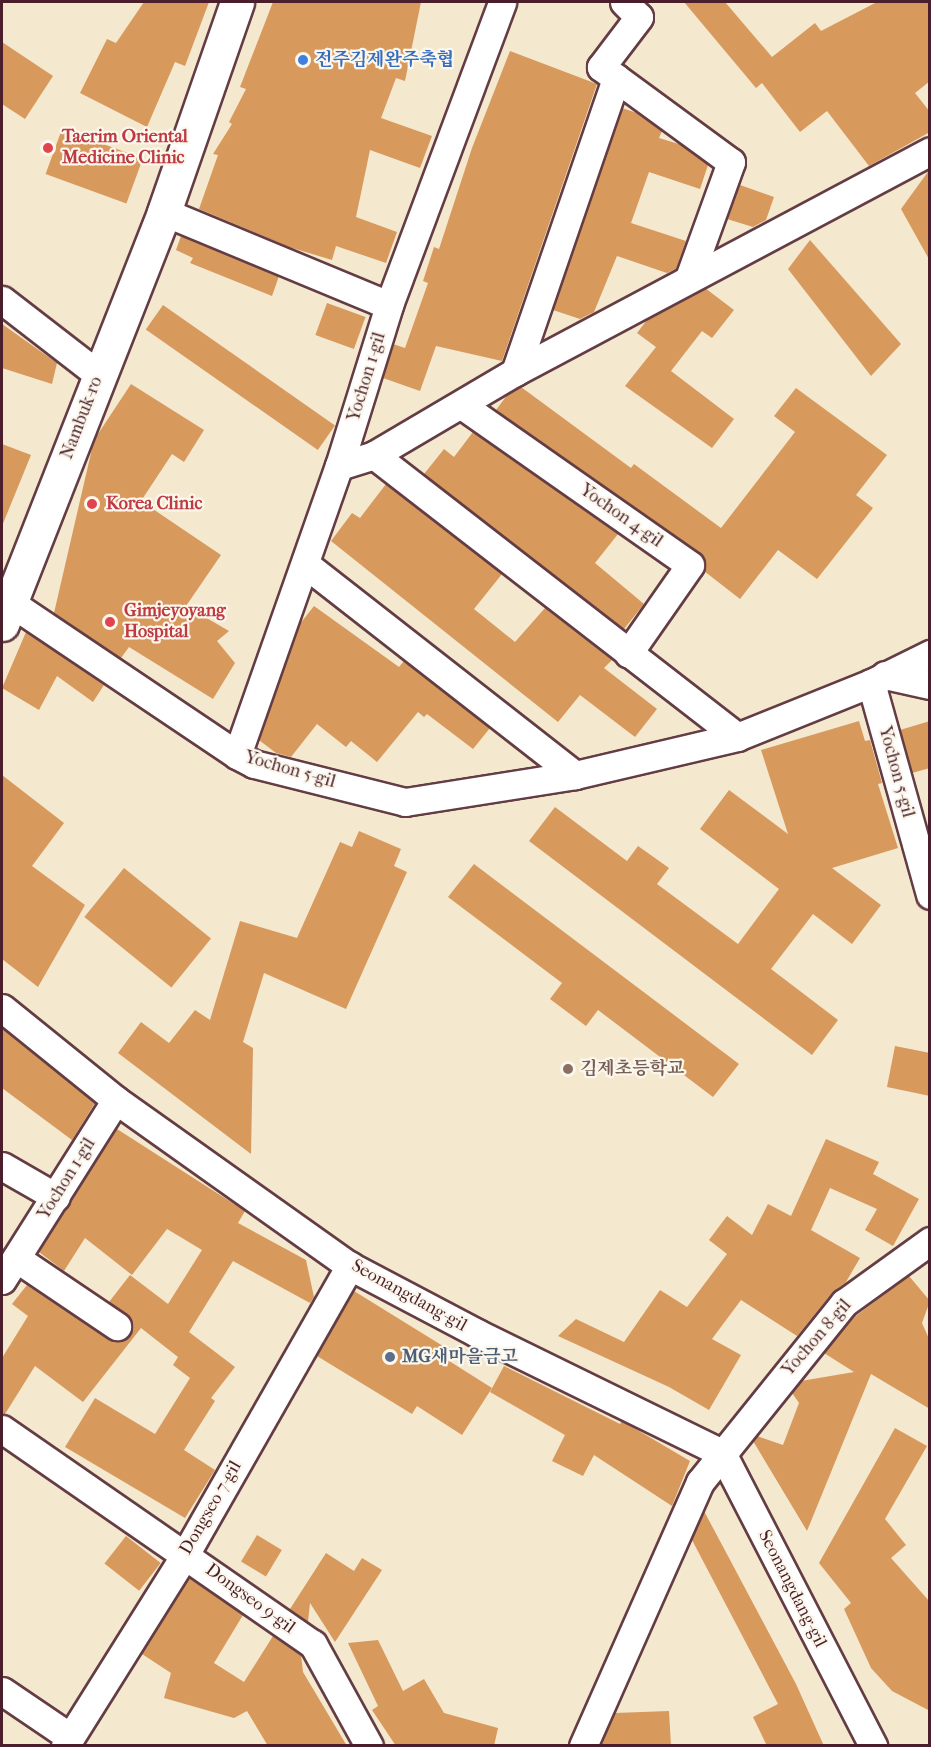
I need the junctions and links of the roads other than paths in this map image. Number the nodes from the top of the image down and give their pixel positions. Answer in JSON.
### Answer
{"nodes":[{"id":1,"x":237,"y":2,"type":"edge"},
{"id":2,"x":502,"y":2,"type":"edge"},
{"id":3,"x":624,"y":2,"type":"edge"},
{"id":4,"x":608,"y":72,"type":"junction"},
{"id":5,"x":929,"y":152,"type":"edge"},
{"id":6,"x":164,"y":212,"type":"junction"},
{"id":7,"x":689,"y":278,"type":"junction"},
{"id":8,"x":2,"y":300,"type":"edge"},
{"id":9,"x":389,"y":305,"type":"junction"},
{"id":10,"x":515,"y":372,"type":"junction"},
{"id":11,"x":99,"y":375,"type":"junction"},
{"id":12,"x":463,"y":406,"type":"junction"},
{"id":13,"x":374,"y":455,"type":"junction"},
{"id":14,"x":339,"y":466,"type":"junction"},
{"id":15,"x":305,"y":564,"type":"junction"},
{"id":16,"x":6,"y":613,"type":"edge"},
{"id":17,"x":628,"y":654,"type":"junction"},
{"id":18,"x":930,"y":654,"type":"edge"},
{"id":19,"x":878,"y":679,"type":"junction"},
{"id":20,"x":930,"y":685,"type":"edge"},
{"id":21,"x":737,"y":737,"type":"junction"},
{"id":22,"x":237,"y":755,"type":"junction"},
{"id":23,"x":575,"y":775,"type":"junction"},
{"id":24,"x":930,"y":895,"type":"edge"},
{"id":25,"x":2,"y":1008,"type":"edge"},
{"id":26,"x":116,"y":1100,"type":"junction"},
{"id":27,"x":2,"y":1166,"type":"edge"},
{"id":28,"x":56,"y":1197,"type":"junction"},
{"id":29,"x":930,"y":1241,"type":"edge"},
{"id":30,"x":16,"y":1258,"type":"junction"},
{"id":31,"x":350,"y":1266,"type":"junction"},
{"id":32,"x":2,"y":1280,"type":"edge"},
{"id":33,"x":117,"y":1326,"type":"dead end"},
{"id":34,"x":2,"y":1429,"type":"edge"},
{"id":35,"x":722,"y":1453,"type":"junction"},
{"id":36,"x":186,"y":1553,"type":"junction"},
{"id":37,"x":2,"y":1691,"type":"edge"},
{"id":38,"x":67,"y":1742,"type":"edge"},
{"id":39,"x":369,"y":1746,"type":"edge"},
{"id":40,"x":583,"y":1746,"type":"edge"},
{"id":41,"x":873,"y":1746,"type":"edge"}],
"edges":[{"from":1,"to":6,"type":"main road","name":"Nambuk-ro"},
{"from":2,"to":9,"type":"street","name":"Yochon 1-gil"},
{"from":3,"to":4,"type":"street"},
{"from":4,"to":7,"type":"street"},
{"from":4,"to":10,"type":"street"},
{"from":5,"to":7,"type":"street"},
{"from":6,"to":9,"type":"street"},
{"from":6,"to":11,"type":"main road","name":"Nambuk-ro"},
{"from":7,"to":10,"type":"street"},
{"from":8,"to":11,"type":"street"},
{"from":9,"to":14,"type":"street","name":"Yochon 1-gil"},
{"from":10,"to":12,"type":"street"},
{"from":11,"to":16,"type":"main road","name":"Nambuk-ro"},
{"from":12,"to":13,"type":"street"},
{"from":12,"to":17,"type":"street","name":"Yochon 4-gil"},
{"from":13,"to":14,"type":"street"},
{"from":13,"to":17,"type":"street"},
{"from":14,"to":15,"type":"street","name":"Yochon 1-gil"},
{"from":15,"to":22,"type":"street","name":"Yochon 1-gil"},
{"from":15,"to":23,"type":"street"},
{"from":16,"to":22,"type":"street","name":"Yochon 5-gil"},
{"from":17,"to":21,"type":"street"},
{"from":18,"to":19,"type":"street","name":"Yochon 5-gil"},
{"from":19,"to":20,"type":"street"},
{"from":19,"to":21,"type":"street","name":"Yochon 5-gil"},
{"from":19,"to":24,"type":"street","name":"Yochon 5-gil"},
{"from":21,"to":23,"type":"street","name":"Yochon 5-gil"},
{"from":22,"to":23,"type":"street","name":"Yochon 5-gil"},
{"from":25,"to":26,"type":"street","name":"Seonangdang-gil"},
{"from":26,"to":28,"type":"street","name":"Yochon 1-gil"},
{"from":26,"to":31,"type":"street","name":"Seonangdang-gil"},
{"from":27,"to":28,"type":"street"},
{"from":28,"to":30,"type":"street","name":"Yochon 1-gil"},
{"from":29,"to":35,"type":"street","name":"Yochon 8-gil"},
{"from":30,"to":32,"type":"street","name":"Yochon 1-gil"},
{"from":30,"to":33,"type":"street"},
{"from":31,"to":35,"type":"street","name":"Seonangdang-gil"},
{"from":31,"to":36,"type":"street","name":"Dongseo 7-gil"},
{"from":34,"to":36,"type":"street","name":"Dongseo 9-gil"},
{"from":35,"to":40,"type":"street"},
{"from":35,"to":41,"type":"street","name":"Seonangdang-gil"},
{"from":36,"to":38,"type":"street","name":"Dongseo 7-gil"},
{"from":36,"to":39,"type":"street","name":"Dongseo 9-gil"},
{"from":37,"to":38,"type":"street"}]}
